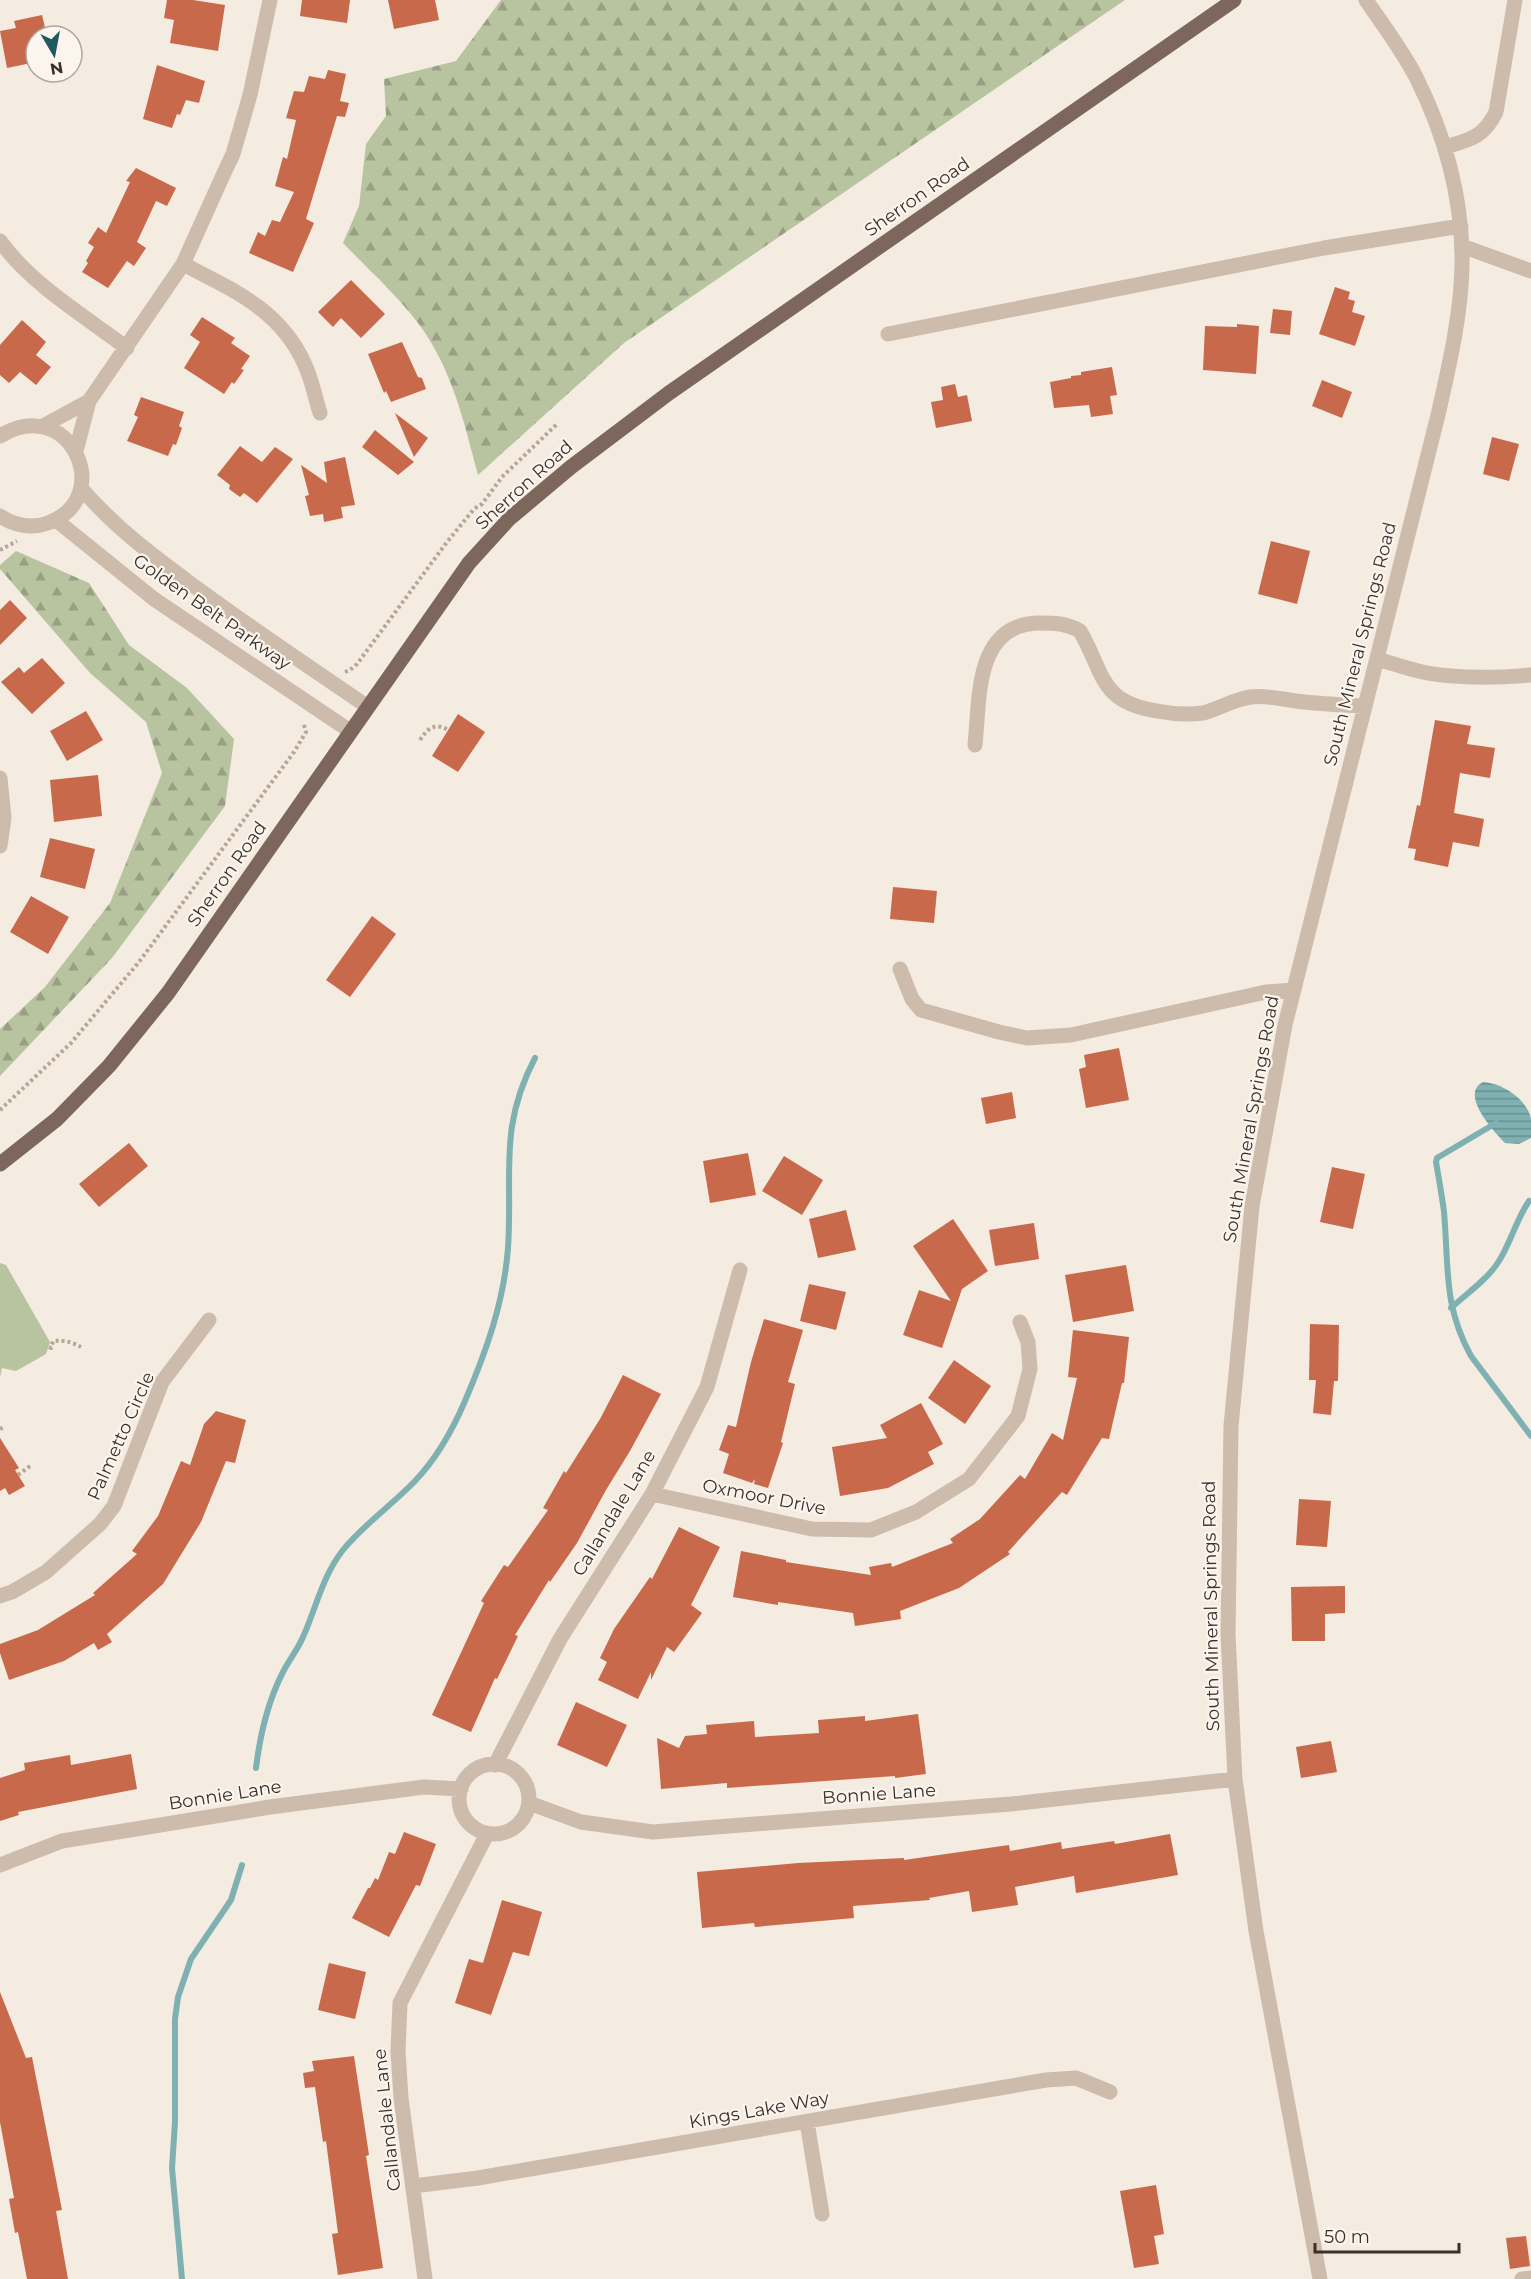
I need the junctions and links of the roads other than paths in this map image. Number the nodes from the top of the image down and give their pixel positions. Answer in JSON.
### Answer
{"nodes":[{"id":1,"x":270,"y":0,"type":"edge"},
{"id":2,"x":1234,"y":0,"type":"edge"},
{"id":3,"x":1366,"y":0,"type":"edge"},
{"id":4,"x":1515,"y":0,"type":"edge"},
{"id":5,"x":1445,"y":147,"type":"junction"},
{"id":6,"x":1461,"y":226,"type":"junction"},
{"id":7,"x":0,"y":241,"type":"edge"},
{"id":8,"x":1462,"y":246,"type":"junction"},
{"id":9,"x":183,"y":264,"type":"junction"},
{"id":10,"x":1531,"y":271,"type":"edge"},
{"id":11,"x":888,"y":334,"type":"dead end"},
{"id":12,"x":127,"y":348,"type":"junction"},
{"id":13,"x":89,"y":401,"type":"junction"},
{"id":14,"x":320,"y":413,"type":"dead end"},
{"id":15,"x":43,"y":426,"type":"junction"},
{"id":16,"x":4,"y":430,"type":"edge"},
{"id":17,"x":76,"y":451,"type":"junction"},
{"id":18,"x":81,"y":488,"type":"junction"},
{"id":19,"x":56,"y":520,"type":"junction"},
{"id":20,"x":4,"y":523,"type":"edge"},
{"id":21,"x":1377,"y":659,"type":"junction"},
{"id":22,"x":1531,"y":675,"type":"edge"},
{"id":23,"x":1365,"y":706,"type":"junction"},
{"id":24,"x":368,"y":707,"type":"junction"},
{"id":25,"x":350,"y":730,"type":"junction"},
{"id":26,"x":975,"y":745,"type":"dead end"},
{"id":27,"x":0,"y":778,"type":"edge"},
{"id":28,"x":0,"y":846,"type":"edge"},
{"id":29,"x":900,"y":969,"type":"dead end"},
{"id":30,"x":1294,"y":990,"type":"junction"},
{"id":31,"x":0,"y":1164,"type":"edge"},
{"id":32,"x":740,"y":1270,"type":"dead end"},
{"id":33,"x":208,"y":1320,"type":"dead end"},
{"id":34,"x":1020,"y":1322,"type":"dead end"},
{"id":35,"x":652,"y":1494,"type":"junction"},
{"id":36,"x":0,"y":1596,"type":"edge"},
{"id":37,"x":495,"y":1765,"type":"junction"},
{"id":38,"x":1235,"y":1779,"type":"junction"},
{"id":39,"x":461,"y":1789,"type":"junction"},
{"id":40,"x":529,"y":1803,"type":"junction"},
{"id":41,"x":488,"y":1834,"type":"junction"},
{"id":42,"x":0,"y":1865,"type":"edge"},
{"id":43,"x":1110,"y":2092,"type":"dead end"},
{"id":44,"x":807,"y":2122,"type":"junction"},
{"id":45,"x":413,"y":2186,"type":"junction"},
{"id":46,"x":822,"y":2214,"type":"dead end"},
{"id":47,"x":1531,"y":2278,"type":"edge"},
{"id":48,"x":425,"y":2279,"type":"edge"},
{"id":49,"x":1320,"y":2279,"type":"edge"},
{"id":50,"x":1522,"y":2279,"type":"edge"}],
"edges":[{"from":1,"to":9,"type":"street"},
{"from":2,"to":24,"type":"main road","name":"Sherron Road"},
{"from":3,"to":5,"type":"street","name":"South Mineral Springs Road"},
{"from":4,"to":5,"type":"street"},
{"from":5,"to":6,"type":"street","name":"South Mineral Springs Road"},
{"from":6,"to":8,"type":"street","name":"South Mineral Springs Road"},
{"from":6,"to":11,"type":"street"},
{"from":7,"to":12,"type":"street"},
{"from":8,"to":10,"type":"street"},
{"from":8,"to":21,"type":"street","name":"South Mineral Springs Road"},
{"from":9,"to":12,"type":"street"},
{"from":9,"to":14,"type":"street"},
{"from":12,"to":13,"type":"street"},
{"from":13,"to":15,"type":"street"},
{"from":13,"to":17,"type":"street"},
{"from":15,"to":16,"type":"street"},
{"from":15,"to":17,"type":"street"},
{"from":17,"to":18,"type":"street"},
{"from":18,"to":19,"type":"street"},
{"from":18,"to":24,"type":"street","name":"Golden Belt Parkway"},
{"from":19,"to":20,"type":"street"},
{"from":19,"to":25,"type":"street","name":"Golden Belt Parkway"},
{"from":21,"to":22,"type":"street"},
{"from":21,"to":23,"type":"street","name":"South Mineral Springs Road"},
{"from":23,"to":26,"type":"street"},
{"from":23,"to":30,"type":"street","name":"South Mineral Springs Road"},
{"from":24,"to":25,"type":"main road","name":"Sherron Road"},
{"from":25,"to":31,"type":"main road","name":"Sherron Road"},
{"from":27,"to":28,"type":"street"},
{"from":29,"to":30,"type":"street"},
{"from":30,"to":38,"type":"street","name":"South Mineral Springs Road"},
{"from":32,"to":35,"type":"street","name":"Callandale Lane"},
{"from":33,"to":36,"type":"street","name":"Palmetto Circle"},
{"from":34,"to":35,"type":"street","name":"Oxmoor Drive"},
{"from":35,"to":37,"type":"street","name":"Callandale Lane"},
{"from":37,"to":39,"type":"street"},
{"from":37,"to":40,"type":"street"},
{"from":38,"to":40,"type":"street","name":"Bonnie Lane"},
{"from":38,"to":49,"type":"street","name":"South Mineral Springs Road"},
{"from":39,"to":41,"type":"street"},
{"from":39,"to":42,"type":"street","name":"Bonnie Lane"},
{"from":40,"to":41,"type":"street"},
{"from":41,"to":45,"type":"street","name":"Callandale Lane"},
{"from":43,"to":44,"type":"street","name":"Kings Lake Way"},
{"from":44,"to":45,"type":"street","name":"Kings Lake Way"},
{"from":44,"to":46,"type":"street"},
{"from":45,"to":48,"type":"street","name":"Callandale Lane"},
{"from":47,"to":50,"type":"street"}]}
